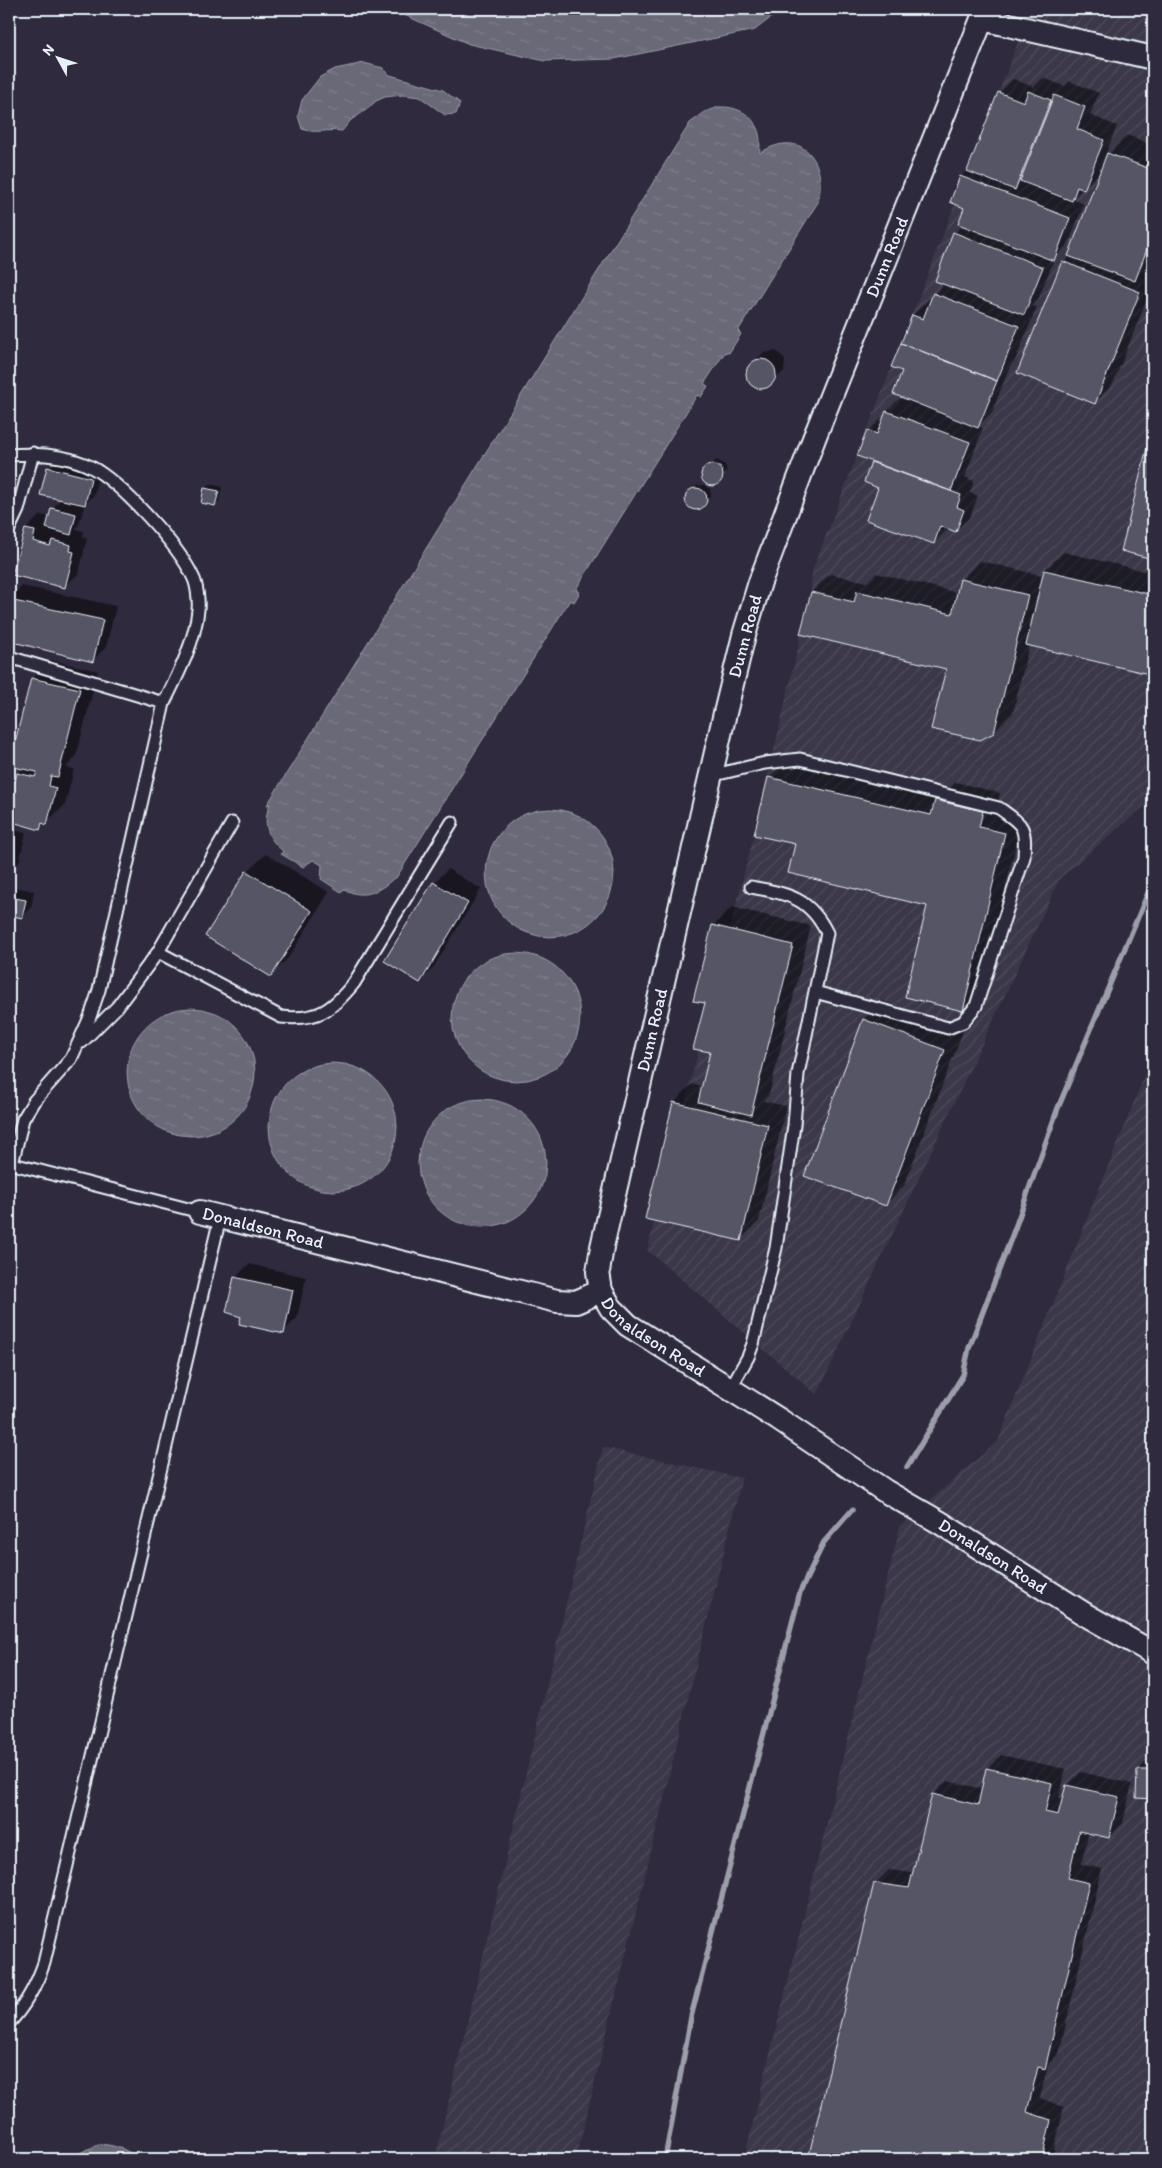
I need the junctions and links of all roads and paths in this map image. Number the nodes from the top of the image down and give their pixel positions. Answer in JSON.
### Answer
{"nodes":[{"id":1,"x":984,"y":14,"type":"edge"},
{"id":2,"x":1153,"y":58,"type":"edge"},
{"id":3,"x":33,"y":453,"type":"junction"},
{"id":4,"x":10,"y":454,"type":"edge"},
{"id":5,"x":9,"y":529,"type":"edge"},
{"id":6,"x":9,"y":657,"type":"edge"},
{"id":7,"x":164,"y":702,"type":"junction"},
{"id":8,"x":710,"y":776,"type":"junction"},
{"id":9,"x":452,"y":822,"type":"dead end"},
{"id":10,"x":232,"y":823,"type":"dead end"},
{"id":11,"x":751,"y":887,"type":"dead end"},
{"id":12,"x":158,"y":952,"type":"junction"},
{"id":13,"x":815,"y":992,"type":"junction"},
{"id":14,"x":77,"y":1047,"type":"junction"},
{"id":15,"x":11,"y":1163,"type":"edge"},
{"id":16,"x":210,"y":1215,"type":"junction"},
{"id":17,"x":601,"y":1291,"type":"junction"},
{"id":18,"x":730,"y":1389,"type":"junction"},
{"id":19,"x":1153,"y":1653,"type":"edge"},
{"id":20,"x":9,"y":2023,"type":"edge"}],
"edges":[{"from":1,"to":2,"type":"street"},
{"from":1,"to":8,"type":"street","name":"Dunn Road"},
{"from":3,"to":4,"type":"lane"},
{"from":3,"to":5,"type":"lane"},
{"from":3,"to":7,"type":"lane"},
{"from":6,"to":7,"type":"lane"},
{"from":7,"to":14,"type":"lane"},
{"from":8,"to":13,"type":"lane"},
{"from":8,"to":17,"type":"street","name":"Dunn Road"},
{"from":9,"to":12,"type":"lane"},
{"from":10,"to":12,"type":"lane"},
{"from":11,"to":13,"type":"lane"},
{"from":12,"to":14,"type":"lane"},
{"from":13,"to":18,"type":"lane"},
{"from":14,"to":15,"type":"lane"},
{"from":15,"to":16,"type":"lane","name":"Donaldson Road"},
{"from":16,"to":17,"type":"street","name":"Donaldson Road"},
{"from":16,"to":20,"type":"lane"},
{"from":17,"to":18,"type":"street","name":"Donaldson Road"},
{"from":18,"to":19,"type":"street","name":"Donaldson Road"}]}
